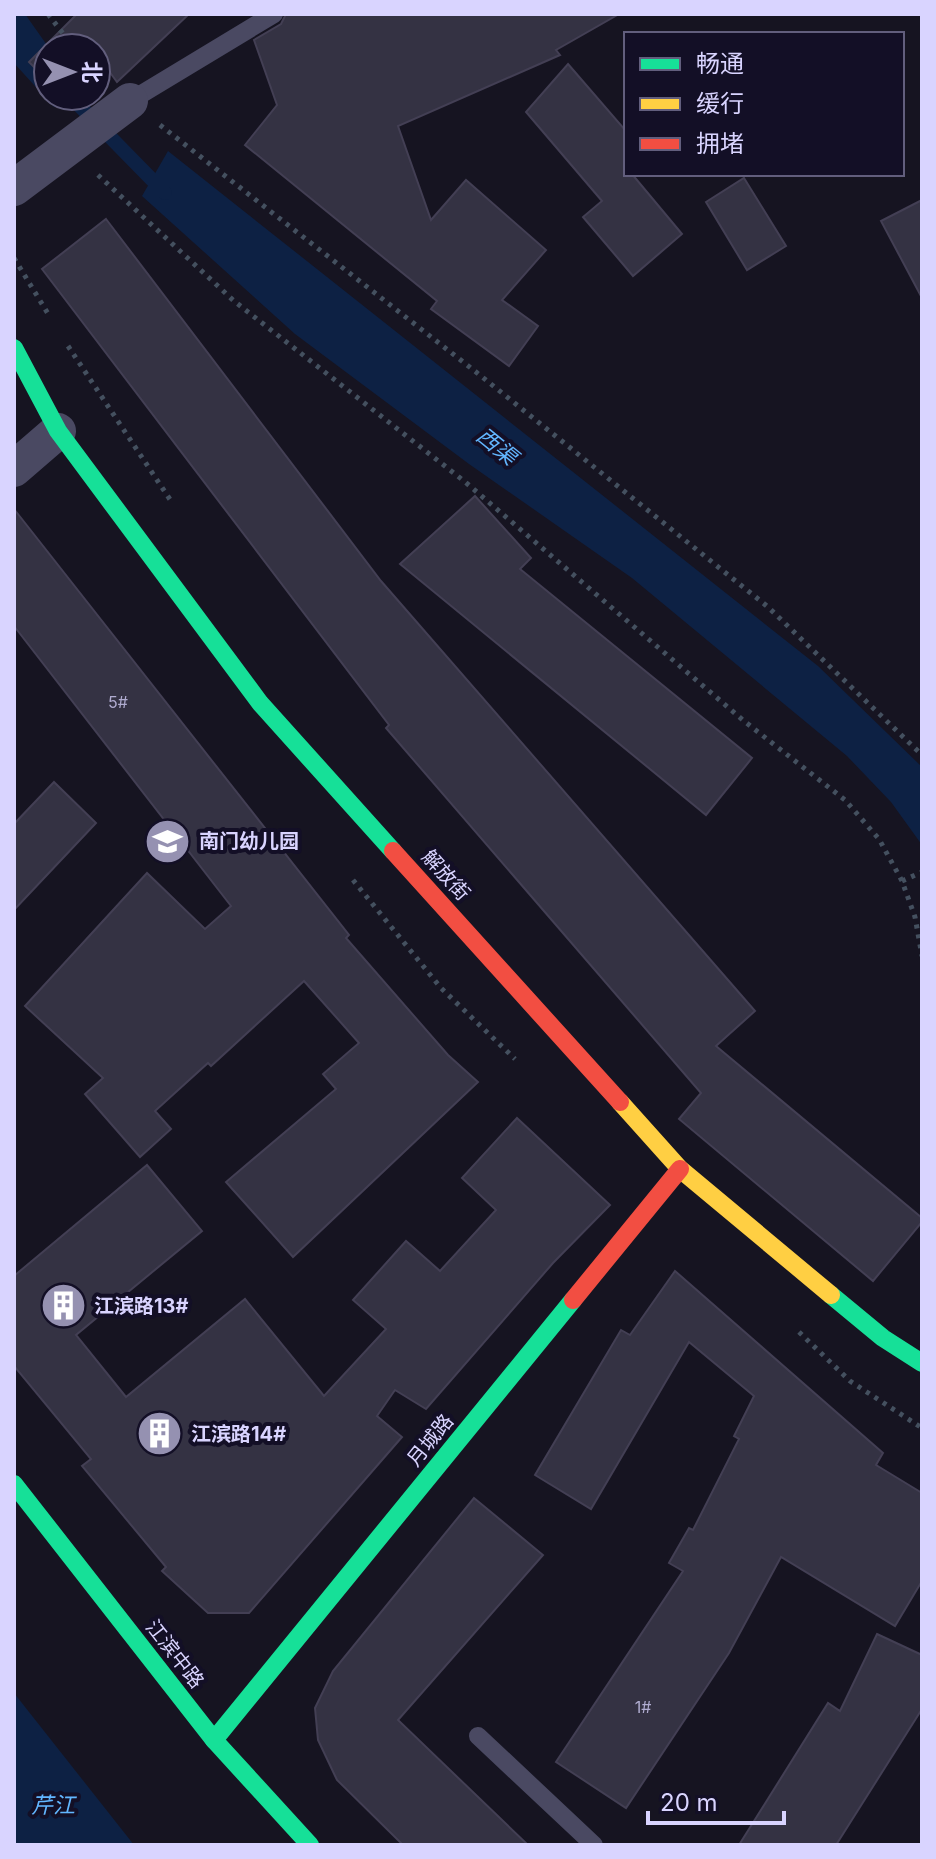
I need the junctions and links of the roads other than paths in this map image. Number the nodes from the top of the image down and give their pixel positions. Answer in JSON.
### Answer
{"nodes":[{"id":1,"x":274,"y":14,"type":"edge"},
{"id":2,"x":130,"y":101,"type":"joint"},
{"id":3,"x":14,"y":188,"type":"edge"},
{"id":4,"x":14,"y":348,"type":"edge"},
{"id":5,"x":58,"y":431,"type":"junction"},
{"id":6,"x":14,"y":469,"type":"edge"},
{"id":7,"x":680,"y":1169,"type":"junction"},
{"id":8,"x":922,"y":1363,"type":"edge"},
{"id":9,"x":14,"y":1484,"type":"edge"},
{"id":10,"x":478,"y":1736,"type":"dead end"},
{"id":11,"x":214,"y":1740,"type":"junction"},
{"id":12,"x":310,"y":1845,"type":"edge"},
{"id":13,"x":594,"y":1845,"type":"edge"}],
"edges":[{"from":1,"to":2,"type":"lane"},
{"from":2,"to":3,"type":"street"},
{"from":4,"to":5,"type":"street","name":"解放街"},
{"from":5,"to":6,"type":"street"},
{"from":5,"to":7,"type":"street","name":"解放街"},
{"from":7,"to":8,"type":"street","name":"解放街"},
{"from":7,"to":11,"type":"street","name":"月城路"},
{"from":9,"to":11,"type":"street","name":"江滨中路"},
{"from":10,"to":13,"type":"lane"},
{"from":11,"to":12,"type":"street","name":"江滨中路"}]}
